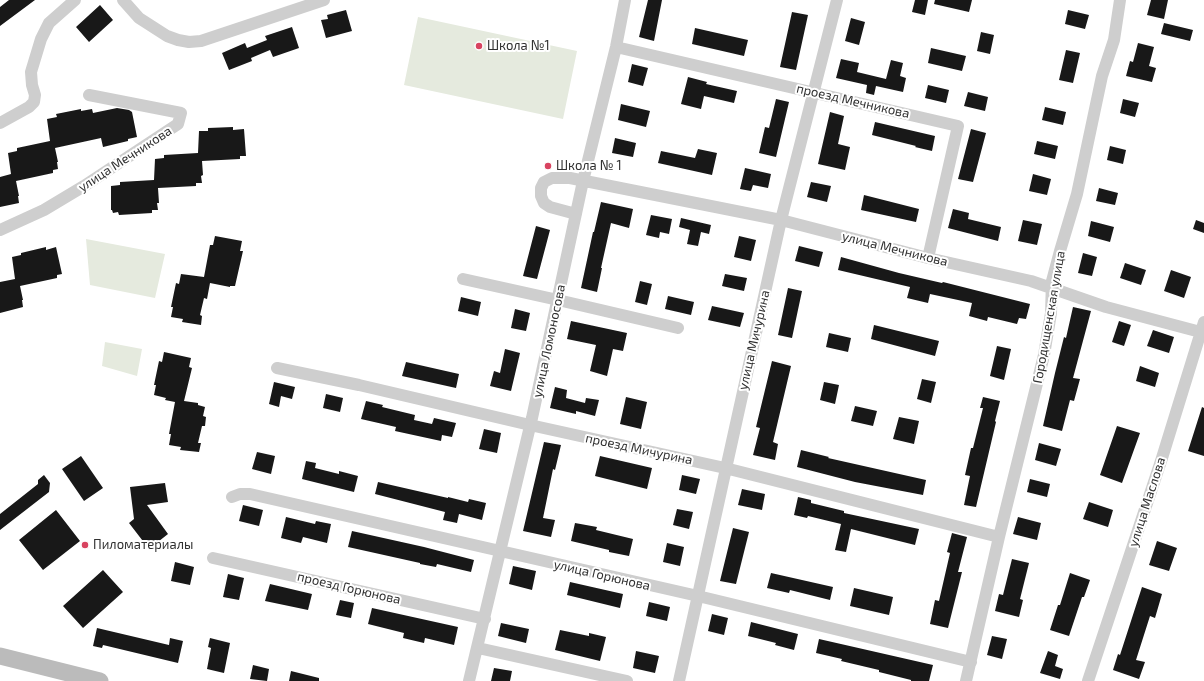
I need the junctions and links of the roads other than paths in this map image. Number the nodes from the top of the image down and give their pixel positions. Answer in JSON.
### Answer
{"nodes":[{"id":1,"x":75,"y":0,"type":"edge"},
{"id":2,"x":123,"y":0,"type":"edge"},
{"id":3,"x":324,"y":0,"type":"edge"},
{"id":4,"x":625,"y":0,"type":"edge"},
{"id":5,"x":837,"y":0,"type":"edge"},
{"id":6,"x":1120,"y":0,"type":"edge"},
{"id":7,"x":616,"y":47,"type":"junction"},
{"id":8,"x":812,"y":92,"type":"junction"},
{"id":9,"x":89,"y":95,"type":"dead end"},
{"id":10,"x":0,"y":123,"type":"edge"},
{"id":11,"x":583,"y":181,"type":"junction"},
{"id":12,"x":576,"y":214,"type":"junction"},
{"id":13,"x":781,"y":220,"type":"junction"},
{"id":14,"x":0,"y":230,"type":"edge"},
{"id":15,"x":928,"y":258,"type":"junction"},
{"id":16,"x":463,"y":279,"type":"dead end"},
{"id":17,"x":1052,"y":288,"type":"junction"},
{"id":18,"x":558,"y":300,"type":"junction"},
{"id":19,"x":678,"y":328,"type":"dead end"},
{"id":20,"x":1203,"y":329,"type":"edge"},
{"id":21,"x":277,"y":368,"type":"dead end"},
{"id":22,"x":530,"y":425,"type":"junction"},
{"id":23,"x":725,"y":468,"type":"junction"},
{"id":24,"x":232,"y":498,"type":"dead end"},
{"id":25,"x":999,"y":537,"type":"junction"},
{"id":26,"x":500,"y":552,"type":"junction"},
{"id":27,"x":213,"y":558,"type":"dead end"},
{"id":28,"x":698,"y":596,"type":"junction"},
{"id":29,"x":485,"y":619,"type":"junction"},
{"id":30,"x":478,"y":648,"type":"junction"},
{"id":31,"x":0,"y":656,"type":"edge"},
{"id":32,"x":971,"y":662,"type":"junction"},
{"id":33,"x":100,"y":681,"type":"edge"},
{"id":34,"x":469,"y":681,"type":"edge"},
{"id":35,"x":627,"y":681,"type":"edge"},
{"id":36,"x":679,"y":681,"type":"edge"},
{"id":37,"x":966,"y":681,"type":"edge"},
{"id":38,"x":1088,"y":681,"type":"edge"}],
"edges":[{"from":1,"to":10,"type":"street"},
{"from":2,"to":3,"type":"street"},
{"from":4,"to":7,"type":"street","name":"улица Ломоносова"},
{"from":5,"to":8,"type":"street","name":"улица Мичурина"},
{"from":6,"to":17,"type":"street","name":"Городищенская улица"},
{"from":7,"to":8,"type":"street","name":"проезд Мечникова"},
{"from":7,"to":11,"type":"street","name":"улица Ломоносова"},
{"from":8,"to":13,"type":"street","name":"улица Мичурина"},
{"from":8,"to":15,"type":"street","name":"проезд Мечникова"},
{"from":9,"to":14,"type":"street","name":"улица Мечникова"},
{"from":11,"to":12,"type":"street","name":"улица Ломоносова"},
{"from":11,"to":12,"type":"street","name":"улица Мечникова"},
{"from":11,"to":13,"type":"street","name":"улица Мечникова"},
{"from":12,"to":18,"type":"street","name":"улица Ломоносова"},
{"from":13,"to":15,"type":"street","name":"улица Мечникова"},
{"from":13,"to":23,"type":"street","name":"улица Мичурина"},
{"from":15,"to":17,"type":"street","name":"улица Мечникова"},
{"from":16,"to":18,"type":"street"},
{"from":17,"to":20,"type":"street","name":"улица Мечникова"},
{"from":17,"to":25,"type":"street","name":"Городищенская улица"},
{"from":18,"to":19,"type":"street"},
{"from":18,"to":22,"type":"street","name":"улица Ломоносова"},
{"from":20,"to":38,"type":"street","name":"улица Маслова"},
{"from":21,"to":22,"type":"street","name":"проезд Мичурина"},
{"from":22,"to":23,"type":"street","name":"проезд Мичурина"},
{"from":22,"to":26,"type":"street","name":"улица Ломоносова"},
{"from":23,"to":25,"type":"street","name":"проезд Мичурина"},
{"from":23,"to":28,"type":"street","name":"улица Мичурина"},
{"from":24,"to":26,"type":"street","name":"улица Горюнова"},
{"from":25,"to":32,"type":"street","name":"Городищенская улица"},
{"from":26,"to":28,"type":"street","name":"улица Горюнова"},
{"from":26,"to":29,"type":"street","name":"улица Ломоносова"},
{"from":27,"to":29,"type":"street","name":"проезд Горюнова"},
{"from":28,"to":32,"type":"street","name":"улица Горюнова"},
{"from":28,"to":36,"type":"street","name":"улица Мичурина"},
{"from":29,"to":30,"type":"street","name":"улица Ломоносова"},
{"from":30,"to":34,"type":"street","name":"улица Ломоносова"},
{"from":30,"to":35,"type":"street"},
{"from":31,"to":33,"type":"main road"},
{"from":32,"to":37,"type":"street","name":"Городищенская улица"}]}
